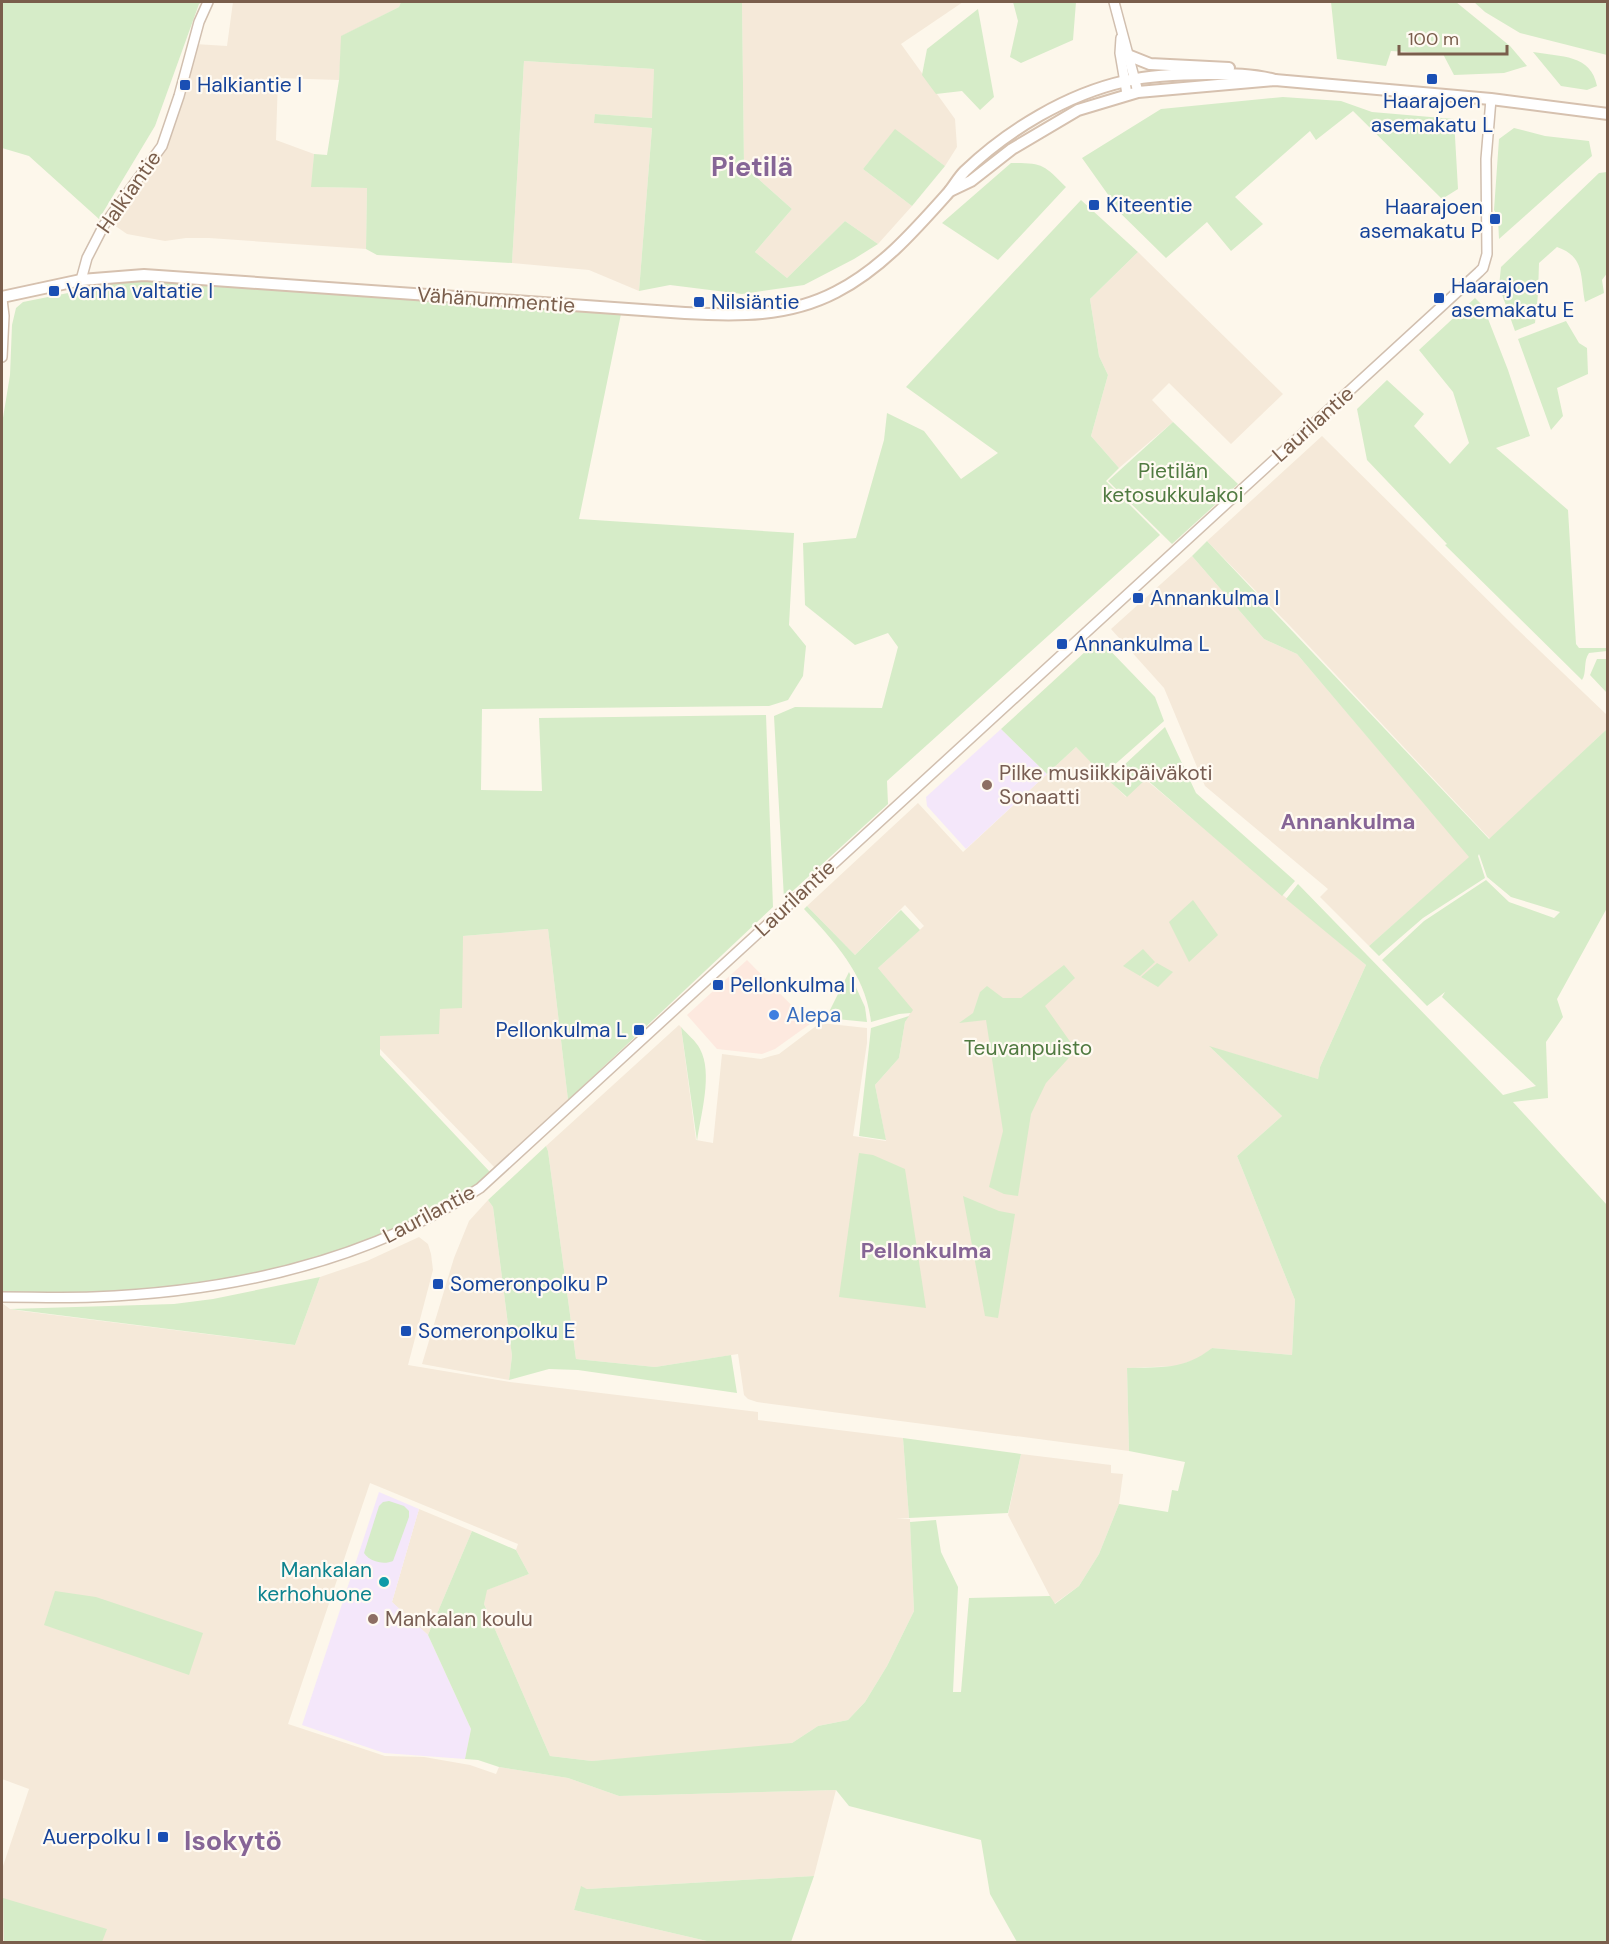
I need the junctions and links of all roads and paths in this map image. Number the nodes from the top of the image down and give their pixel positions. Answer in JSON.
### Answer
{"nodes":[{"id":1,"x":208,"y":2,"type":"edge"},
{"id":2,"x":1114,"y":2,"type":"edge"},
{"id":3,"x":1121,"y":33,"type":"junction"},
{"id":4,"x":1130,"y":56,"type":"junction"},
{"id":5,"x":1258,"y":75,"type":"junction"},
{"id":6,"x":1136,"y":79,"type":"junction"},
{"id":7,"x":1275,"y":80,"type":"junction"},
{"id":8,"x":1124,"y":81,"type":"junction"},
{"id":9,"x":1133,"y":93,"type":"junction"},
{"id":10,"x":1491,"y":99,"type":"junction"},
{"id":11,"x":1608,"y":114,"type":"edge"},
{"id":12,"x":950,"y":191,"type":"junction"},
{"id":13,"x":81,"y":279,"type":"junction"},
{"id":14,"x":2,"y":298,"type":"edge"},
{"id":15,"x":2,"y":357,"type":"edge"},
{"id":16,"x":2,"y":1298,"type":"edge"}],
"edges":[{"from":1,"to":13,"type":"street","name":"Halkiantie"},
{"from":2,"to":3,"type":"street"},
{"from":3,"to":4,"type":"street"},
{"from":3,"to":8,"type":"street"},
{"from":4,"to":5,"type":"main road"},
{"from":4,"to":6,"type":"street"},
{"from":5,"to":6,"type":"main road","name":"Vähänummentie"},
{"from":5,"to":7,"type":"main road","name":"Vähänummentie"},
{"from":6,"to":8,"type":"main road","name":"Vähänummentie"},
{"from":6,"to":9,"type":"street"},
{"from":7,"to":9,"type":"main road","name":"Vähänummentie"},
{"from":7,"to":10,"type":"main road","name":"Vähänummentie"},
{"from":8,"to":9,"type":"street"},
{"from":8,"to":12,"type":"main road","name":"Vähänummentie"},
{"from":9,"to":12,"type":"main road","name":"Vähänummentie"},
{"from":10,"to":11,"type":"main road","name":"Vähänummentie"},
{"from":10,"to":16,"type":"street","name":"Laurilantie"},
{"from":12,"to":13,"type":"main road","name":"Vähänummentie"},
{"from":13,"to":14,"type":"main road","name":"Vähänummentie"},
{"from":14,"to":15,"type":"street"}]}
